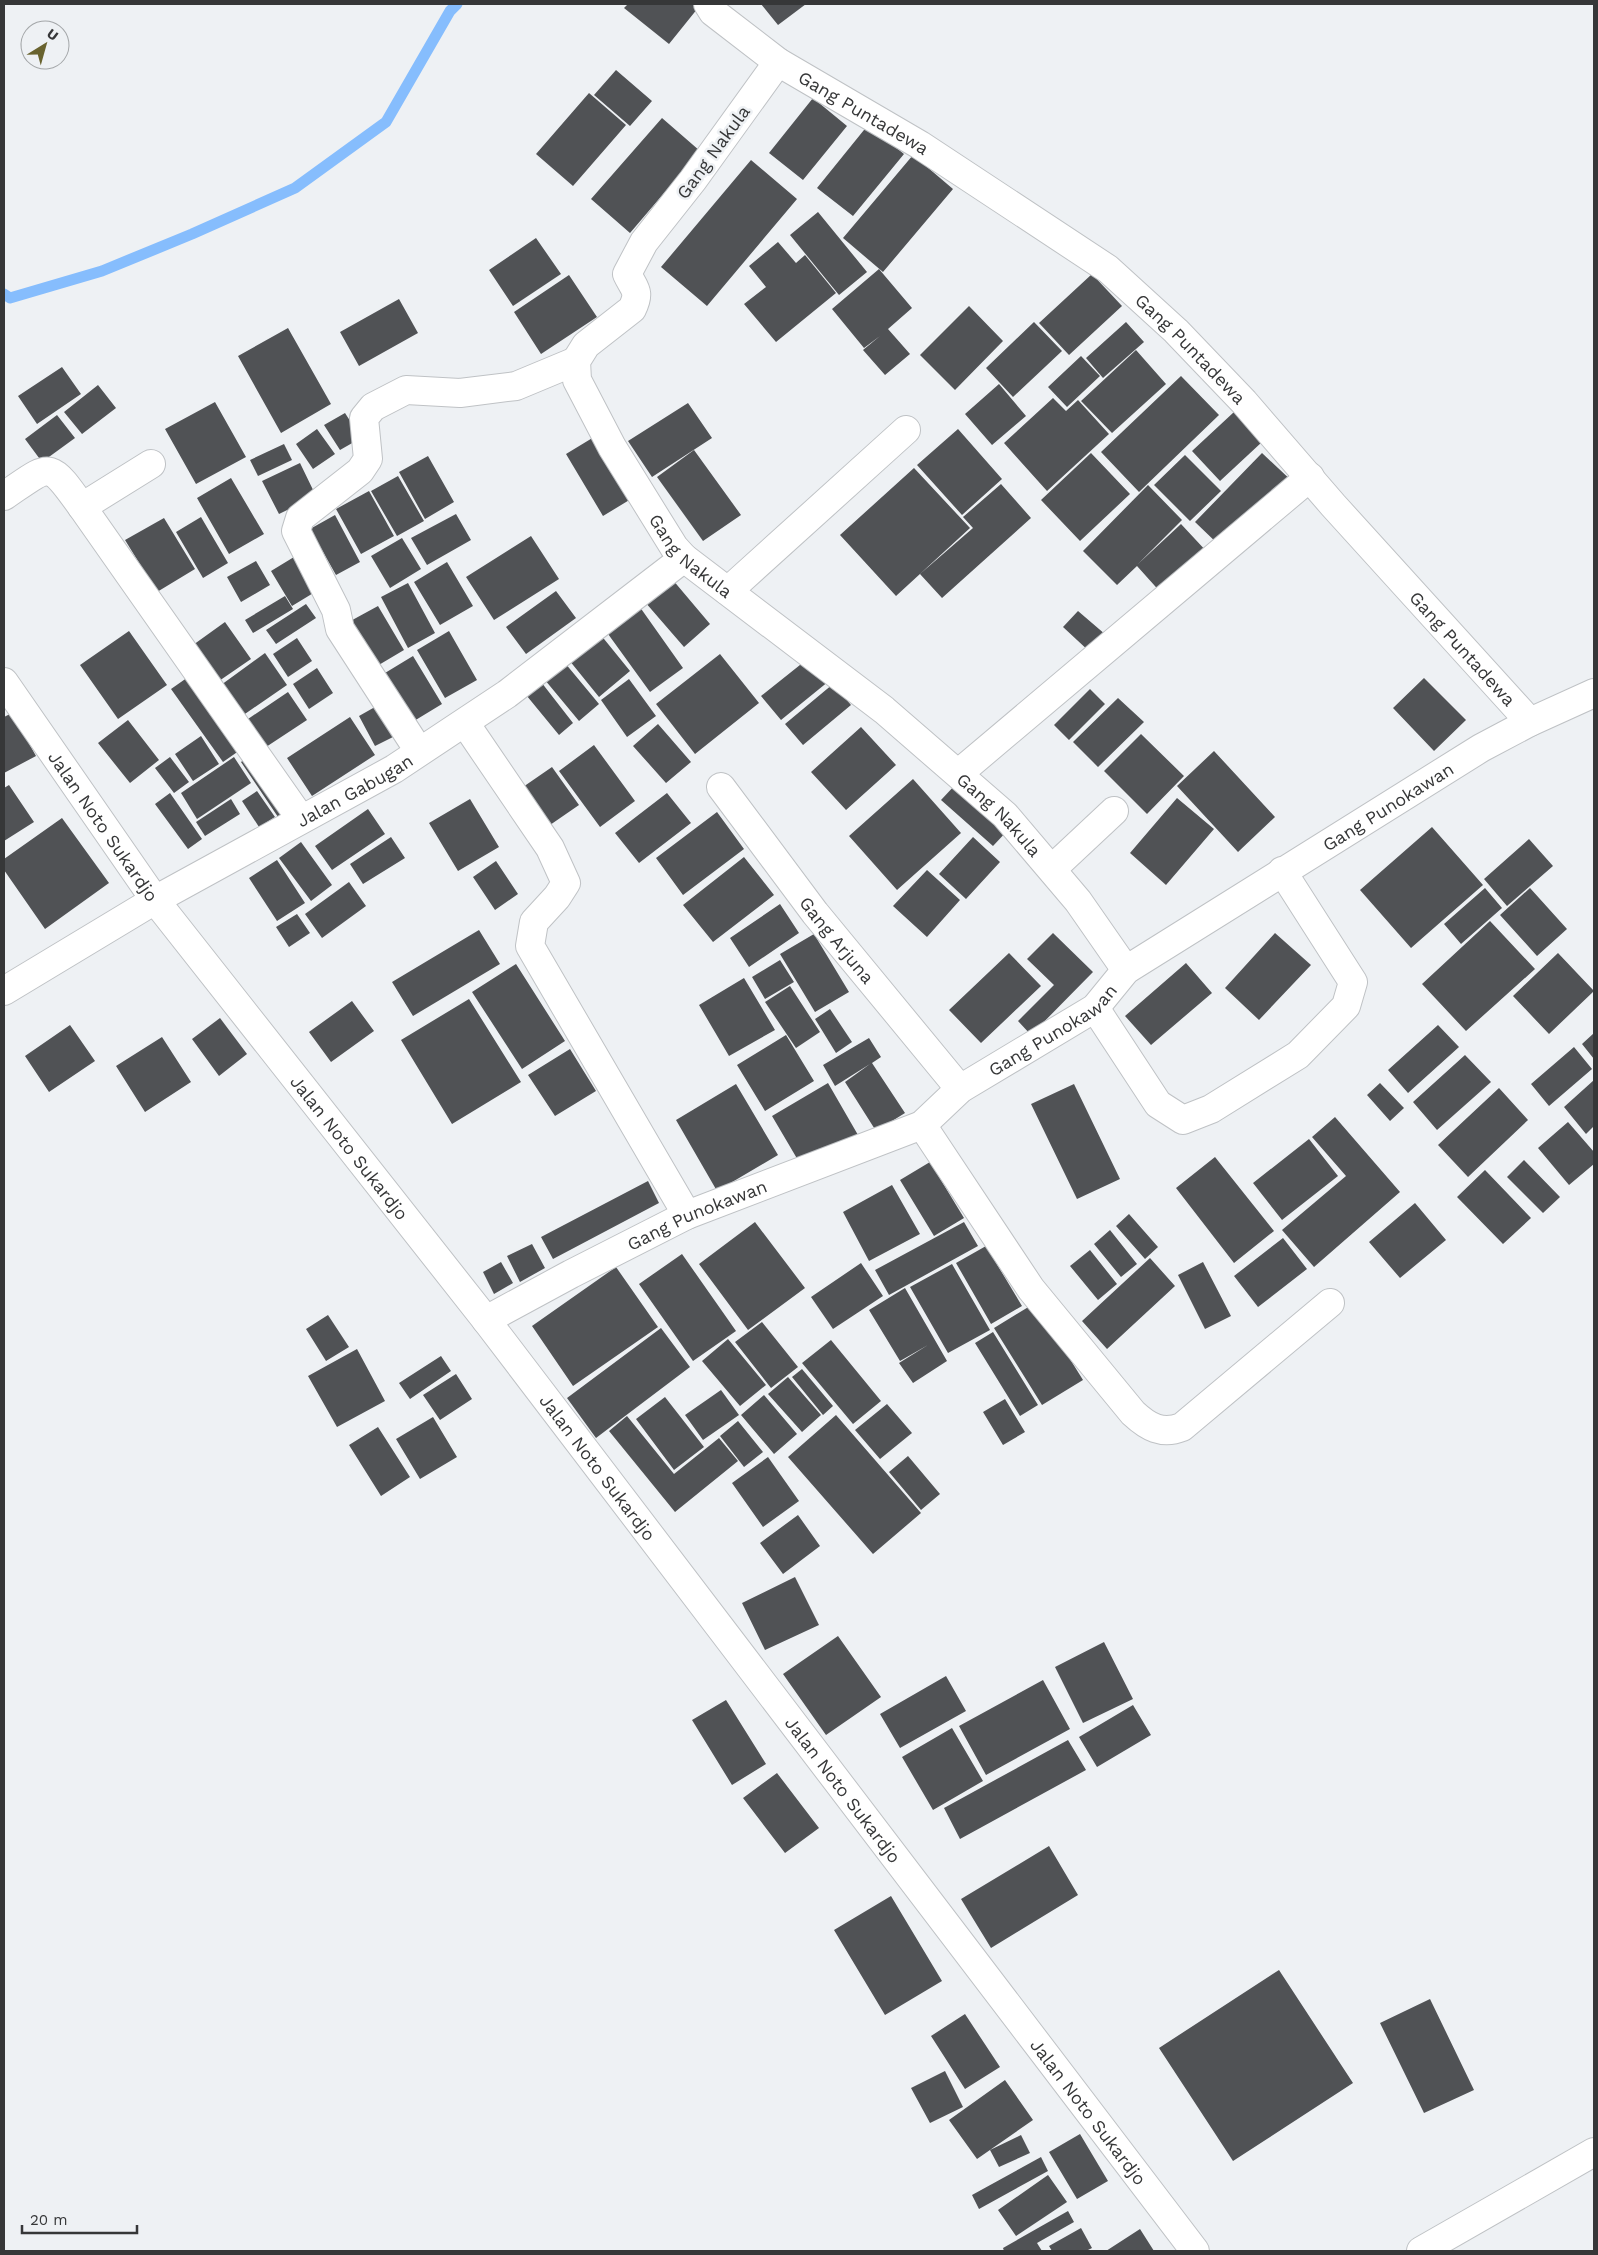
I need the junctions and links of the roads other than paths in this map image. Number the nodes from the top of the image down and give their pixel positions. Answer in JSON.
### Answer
{"nodes":[{"id":1,"x":708,"y":4,"type":"edge"},
{"id":2,"x":778,"y":62,"type":"junction"},
{"id":3,"x":576,"y":361,"type":"junction"},
{"id":4,"x":906,"y":430,"type":"dead end"},
{"id":5,"x":151,"y":464,"type":"dead end"},
{"id":6,"x":1310,"y":477,"type":"junction"},
{"id":7,"x":4,"y":496,"type":"edge"},
{"id":8,"x":82,"y":507,"type":"junction"},
{"id":9,"x":684,"y":558,"type":"junction"},
{"id":10,"x":728,"y":591,"type":"junction"},
{"id":11,"x":4,"y":682,"type":"edge"},
{"id":12,"x":1594,"y":692,"type":"edge"},
{"id":13,"x":1530,"y":722,"type":"junction"},
{"id":14,"x":465,"y":723,"type":"junction"},
{"id":15,"x":419,"y":752,"type":"junction"},
{"id":16,"x":959,"y":773,"type":"junction"},
{"id":17,"x":721,"y":787,"type":"dead end"},
{"id":18,"x":1114,"y":811,"type":"dead end"},
{"id":19,"x":301,"y":819,"type":"junction"},
{"id":20,"x":1052,"y":869,"type":"junction"},
{"id":21,"x":1282,"y":871,"type":"junction"},
{"id":22,"x":155,"y":900,"type":"junction"},
{"id":23,"x":1126,"y":970,"type":"junction"},
{"id":24,"x":4,"y":990,"type":"edge"},
{"id":25,"x":1095,"y":1008,"type":"junction"},
{"id":26,"x":960,"y":1089,"type":"junction"},
{"id":27,"x":922,"y":1125,"type":"junction"},
{"id":28,"x":687,"y":1215,"type":"junction"},
{"id":29,"x":1330,"y":1303,"type":"dead end"},
{"id":30,"x":486,"y":1320,"type":"junction"},
{"id":31,"x":1594,"y":2152,"type":"edge"},
{"id":32,"x":1195,"y":2251,"type":"edge"},
{"id":33,"x":1421,"y":2251,"type":"edge"}],
"edges":[{"from":1,"to":2,"type":"street","name":"Gang Puntadewa"},
{"from":2,"to":3,"type":"street","name":"Gang Nakula"},
{"from":2,"to":6,"type":"street","name":"Gang Puntadewa"},
{"from":3,"to":9,"type":"street","name":"Gang Nakula"},
{"from":3,"to":15,"type":"street"},
{"from":4,"to":10,"type":"street"},
{"from":5,"to":8,"type":"street"},
{"from":6,"to":13,"type":"street","name":"Gang Puntadewa"},
{"from":6,"to":16,"type":"street"},
{"from":7,"to":8,"type":"street"},
{"from":8,"to":19,"type":"street"},
{"from":9,"to":10,"type":"street","name":"Gang Nakula"},
{"from":9,"to":14,"type":"street","name":"Jalan Gabugan"},
{"from":10,"to":16,"type":"street","name":"Gang Nakula"},
{"from":11,"to":22,"type":"street","name":"Jalan Noto Sukardjo"},
{"from":12,"to":13,"type":"street","name":"Gang Punokawan"},
{"from":13,"to":21,"type":"street","name":"Gang Punokawan"},
{"from":14,"to":15,"type":"street","name":"Jalan Gabugan"},
{"from":14,"to":28,"type":"street"},
{"from":15,"to":19,"type":"street","name":"Jalan Gabugan"},
{"from":16,"to":20,"type":"street","name":"Gang Nakula"},
{"from":17,"to":26,"type":"street","name":"Gang Arjuna"},
{"from":18,"to":20,"type":"street"},
{"from":19,"to":22,"type":"street","name":"Jalan Gabugan"},
{"from":20,"to":23,"type":"street","name":"Gang Nakula"},
{"from":21,"to":23,"type":"street","name":"Gang Punokawan"},
{"from":21,"to":25,"type":"street"},
{"from":22,"to":24,"type":"street","name":"Jalan Gabugan"},
{"from":22,"to":30,"type":"street","name":"Jalan Noto Sukardjo"},
{"from":23,"to":25,"type":"street","name":"Gang Punokawan"},
{"from":25,"to":26,"type":"street","name":"Gang Punokawan"},
{"from":26,"to":27,"type":"street","name":"Gang Punokawan"},
{"from":27,"to":28,"type":"street","name":"Gang Punokawan"},
{"from":27,"to":29,"type":"street"},
{"from":28,"to":30,"type":"street","name":"Gang Punokawan"},
{"from":30,"to":32,"type":"street","name":"Jalan Noto Sukardjo"},
{"from":31,"to":33,"type":"street"}]}
